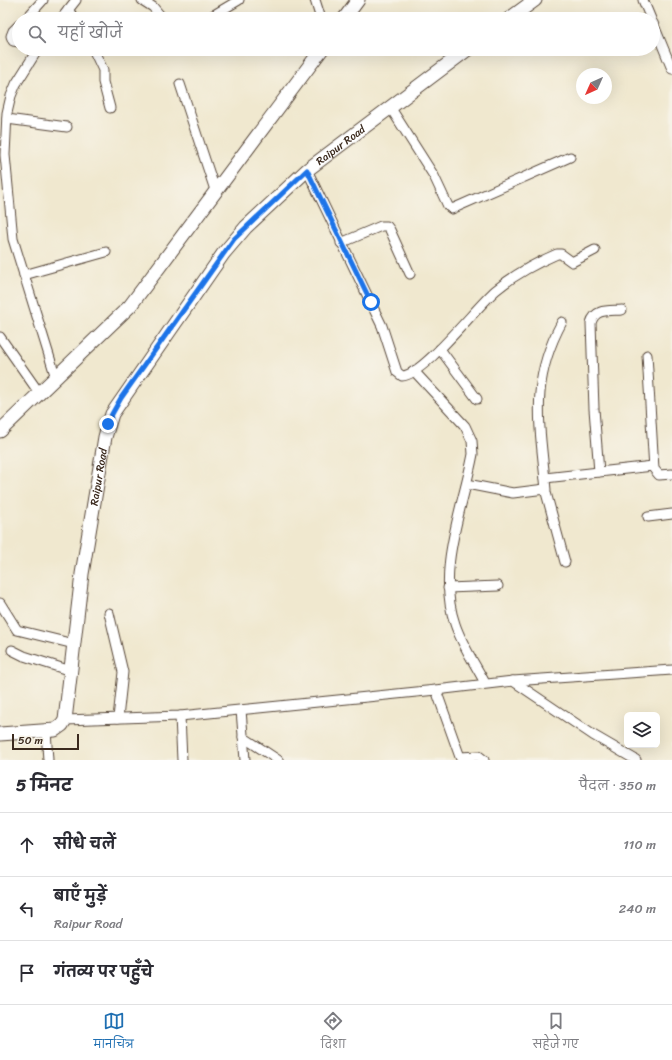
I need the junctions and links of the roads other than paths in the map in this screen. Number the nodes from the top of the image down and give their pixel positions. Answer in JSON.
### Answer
{"nodes":[{"id":1,"x":43,"y":0,"type":"edge"},
{"id":2,"x":76,"y":0,"type":"edge"},
{"id":3,"x":142,"y":0,"type":"edge"},
{"id":4,"x":239,"y":0,"type":"edge"},
{"id":5,"x":315,"y":0,"type":"edge"},
{"id":6,"x":358,"y":0,"type":"edge"},
{"id":7,"x":536,"y":0,"type":"edge"},
{"id":8,"x":643,"y":0,"type":"edge"},
{"id":9,"x":223,"y":4,"type":"edge"},
{"id":10,"x":68,"y":10,"type":"edge"},
{"id":11,"x":32,"y":12,"type":"edge"},
{"id":12,"x":157,"y":12,"type":"edge"},
{"id":13,"x":214,"y":12,"type":"edge"},
{"id":14,"x":319,"y":12,"type":"edge"},
{"id":15,"x":349,"y":12,"type":"edge"},
{"id":16,"x":519,"y":12,"type":"edge"},
{"id":17,"x":648,"y":12,"type":"edge"},
{"id":18,"x":660,"y":40,"type":"edge"},
{"id":19,"x":34,"y":56,"type":"edge"},
{"id":20,"x":96,"y":56,"type":"edge"},
{"id":21,"x":317,"y":56,"type":"edge"},
{"id":22,"x":459,"y":56,"type":"edge"},
{"id":23,"x":672,"y":69,"type":"edge"},
{"id":24,"x":180,"y":84,"type":"dead end"},
{"id":25,"x":390,"y":107,"type":"junction"},
{"id":26,"x":110,"y":108,"type":"dead end"},
{"id":27,"x":7,"y":119,"type":"junction"},
{"id":28,"x":67,"y":127,"type":"dead end"},
{"id":29,"x":570,"y":157,"type":"dead end"},
{"id":30,"x":307,"y":170,"type":"junction"},
{"id":31,"x":216,"y":193,"type":"junction"},
{"id":32,"x":341,"y":242,"type":"junction"},
{"id":33,"x":595,"y":250,"type":"dead end"},
{"id":34,"x":106,"y":252,"type":"dead end"},
{"id":35,"x":410,"y":274,"type":"dead end"},
{"id":36,"x":24,"y":275,"type":"junction"},
{"id":37,"x":622,"y":310,"type":"dead end"},
{"id":38,"x":562,"y":322,"type":"dead end"},
{"id":39,"x":0,"y":337,"type":"edge"},
{"id":40,"x":440,"y":349,"type":"junction"},
{"id":41,"x":647,"y":355,"type":"dead end"},
{"id":42,"x":414,"y":372,"type":"junction"},
{"id":43,"x":56,"y":378,"type":"junction"},
{"id":44,"x":40,"y":394,"type":"junction"},
{"id":45,"x":477,"y":399,"type":"dead end"},
{"id":46,"x":0,"y":431,"type":"edge"},
{"id":47,"x":653,"y":466,"type":"junction"},
{"id":48,"x":599,"y":472,"type":"junction"},
{"id":49,"x":672,"y":474,"type":"edge"},
{"id":50,"x":545,"y":478,"type":"junction"},
{"id":51,"x":467,"y":484,"type":"junction"},
{"id":52,"x":546,"y":490,"type":"junction"},
{"id":53,"x":672,"y":514,"type":"edge"},
{"id":54,"x":648,"y":517,"type":"dead end"},
{"id":55,"x":565,"y":562,"type":"dead end"},
{"id":56,"x":498,"y":586,"type":"dead end"},
{"id":57,"x":448,"y":588,"type":"junction"},
{"id":58,"x":0,"y":603,"type":"edge"},
{"id":59,"x":109,"y":613,"type":"dead end"},
{"id":60,"x":74,"y":644,"type":"junction"},
{"id":61,"x":12,"y":650,"type":"dead end"},
{"id":62,"x":672,"y":670,"type":"edge"},
{"id":63,"x":71,"y":671,"type":"junction"},
{"id":64,"x":513,"y":681,"type":"junction"},
{"id":65,"x":485,"y":684,"type":"junction"},
{"id":66,"x":436,"y":690,"type":"junction"},
{"id":67,"x":241,"y":710,"type":"junction"},
{"id":68,"x":180,"y":716,"type":"junction"},
{"id":69,"x":118,"y":718,"type":"junction"},
{"id":70,"x":65,"y":720,"type":"junction"},
{"id":71,"x":46,"y":731,"type":"junction"},
{"id":72,"x":0,"y":734,"type":"edge"},
{"id":73,"x":243,"y":737,"type":"junction"},
{"id":74,"x":48,"y":760,"type":"edge"},
{"id":75,"x":182,"y":760,"type":"edge"},
{"id":76,"x":245,"y":760,"type":"edge"},
{"id":77,"x":278,"y":760,"type":"edge"},
{"id":78,"x":484,"y":760,"type":"edge"},
{"id":79,"x":636,"y":760,"type":"edge"}],
"edges":[{"from":1,"to":11,"type":"street"},
{"from":2,"to":10,"type":"street"},
{"from":3,"to":12,"type":"street"},
{"from":4,"to":9,"type":"street"},
{"from":5,"to":14,"type":"street"},
{"from":6,"to":15,"type":"main road"},
{"from":7,"to":16,"type":"main road"},
{"from":8,"to":17,"type":"street"},
{"from":9,"to":13,"type":"street"},
{"from":18,"to":23,"type":"street"},
{"from":19,"to":27,"type":"street"},
{"from":20,"to":26,"type":"street"},
{"from":21,"to":31,"type":"main road"},
{"from":22,"to":25,"type":"main road","name":"Raipur Road"},
{"from":24,"to":31,"type":"street"},
{"from":25,"to":29,"type":"street"},
{"from":25,"to":30,"type":"main road","name":"Raipur Road"},
{"from":27,"to":28,"type":"street"},
{"from":27,"to":36,"type":"street"},
{"from":30,"to":32,"type":"street"},
{"from":30,"to":60,"type":"main road","name":"Raipur Road"},
{"from":31,"to":43,"type":"main road"},
{"from":32,"to":35,"type":"street"},
{"from":32,"to":42,"type":"street"},
{"from":33,"to":40,"type":"street"},
{"from":34,"to":36,"type":"street"},
{"from":36,"to":43,"type":"street"},
{"from":37,"to":48,"type":"street"},
{"from":38,"to":50,"type":"street"},
{"from":39,"to":44,"type":"street"},
{"from":40,"to":42,"type":"street"},
{"from":40,"to":45,"type":"street"},
{"from":41,"to":47,"type":"street"},
{"from":42,"to":51,"type":"street"},
{"from":43,"to":44,"type":"main road"},
{"from":44,"to":46,"type":"main road"},
{"from":47,"to":48,"type":"street"},
{"from":47,"to":49,"type":"street"},
{"from":48,"to":50,"type":"street"},
{"from":50,"to":52,"type":"street"},
{"from":51,"to":52,"type":"street"},
{"from":51,"to":57,"type":"street"},
{"from":52,"to":55,"type":"street"},
{"from":53,"to":54,"type":"street"},
{"from":56,"to":57,"type":"street"},
{"from":57,"to":65,"type":"street"},
{"from":58,"to":60,"type":"street"},
{"from":59,"to":69,"type":"street"},
{"from":60,"to":63,"type":"main road","name":"Raipur Road"},
{"from":61,"to":63,"type":"street"},
{"from":62,"to":64,"type":"street"},
{"from":63,"to":70,"type":"main road","name":"Raipur Road"},
{"from":64,"to":65,"type":"street"},
{"from":64,"to":79,"type":"street"},
{"from":65,"to":66,"type":"street"},
{"from":66,"to":67,"type":"street"},
{"from":66,"to":78,"type":"street"},
{"from":67,"to":68,"type":"street"},
{"from":67,"to":73,"type":"street"},
{"from":68,"to":69,"type":"street"},
{"from":68,"to":75,"type":"street"},
{"from":69,"to":70,"type":"street"},
{"from":70,"to":71,"type":"main road"},
{"from":71,"to":72,"type":"main road"},
{"from":71,"to":74,"type":"street"},
{"from":73,"to":76,"type":"street"},
{"from":73,"to":77,"type":"street"}]}
